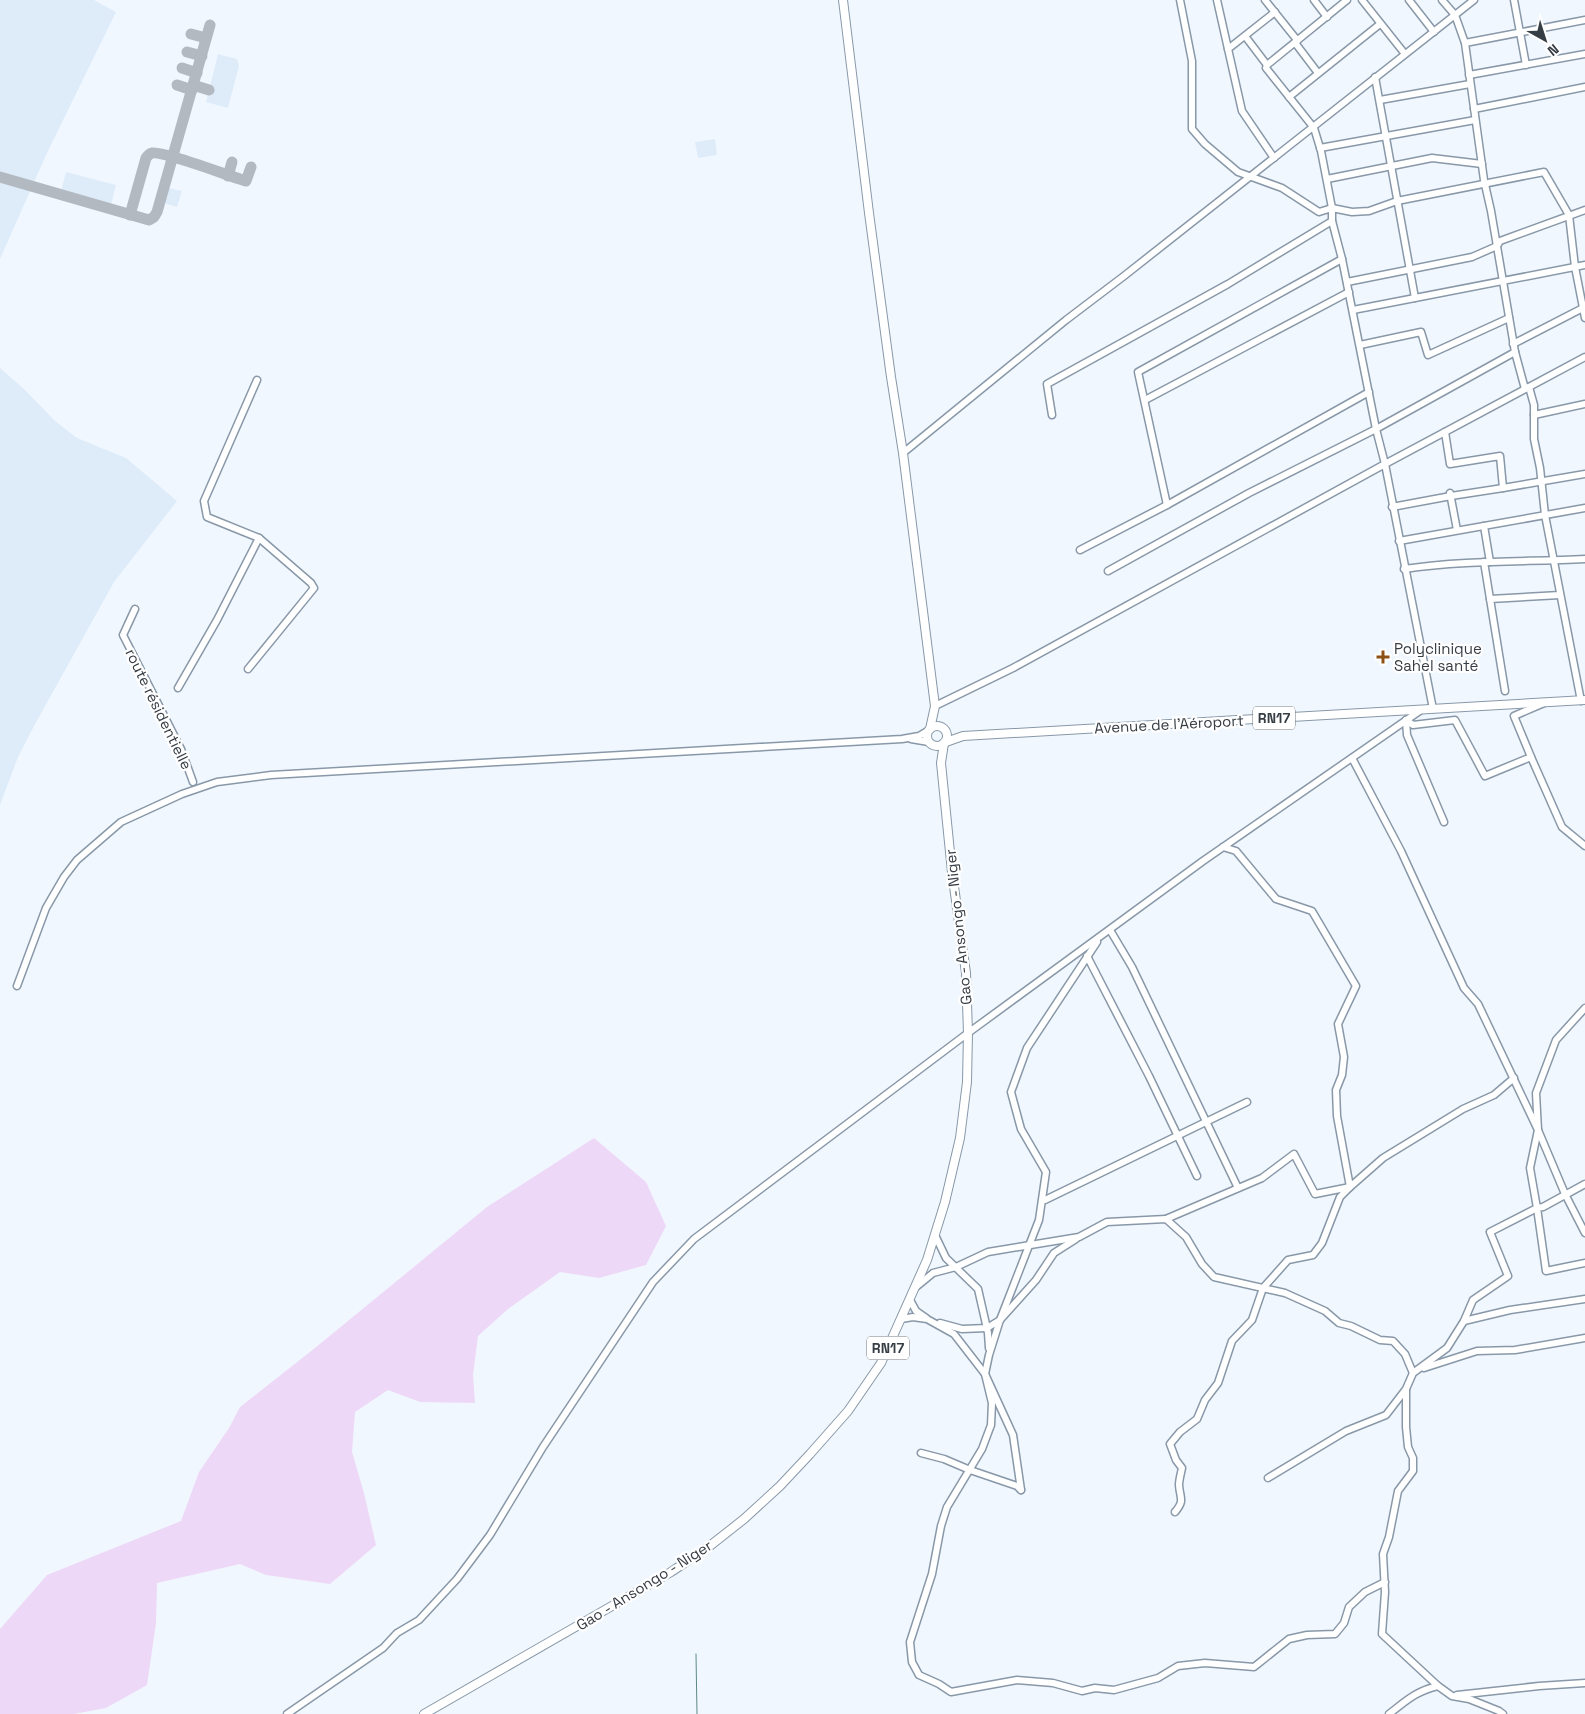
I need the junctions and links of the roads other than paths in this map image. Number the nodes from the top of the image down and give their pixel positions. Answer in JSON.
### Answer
{"nodes":[{"id":1,"x":843,"y":0,"type":"edge"},
{"id":2,"x":1180,"y":0,"type":"edge"},
{"id":3,"x":1217,"y":0,"type":"edge"},
{"id":4,"x":1265,"y":0,"type":"edge"},
{"id":5,"x":1314,"y":0,"type":"edge"},
{"id":6,"x":1347,"y":0,"type":"edge"},
{"id":7,"x":1362,"y":0,"type":"edge"},
{"id":8,"x":1410,"y":0,"type":"edge"},
{"id":9,"x":1442,"y":0,"type":"edge"},
{"id":10,"x":1474,"y":0,"type":"edge"},
{"id":11,"x":1514,"y":0,"type":"edge"},
{"id":12,"x":1274,"y":12,"type":"junction"},
{"id":13,"x":1454,"y":15,"type":"junction"},
{"id":14,"x":1327,"y":17,"type":"junction"},
{"id":15,"x":1585,"y":20,"type":"edge"},
{"id":16,"x":1380,"y":24,"type":"junction"},
{"id":17,"x":1434,"y":32,"type":"junction"},
{"id":18,"x":1520,"y":33,"type":"junction"},
{"id":19,"x":1244,"y":36,"type":"junction"},
{"id":20,"x":1297,"y":40,"type":"junction"},
{"id":21,"x":1465,"y":43,"type":"junction"},
{"id":22,"x":1228,"y":49,"type":"junction"},
{"id":23,"x":1405,"y":54,"type":"junction"},
{"id":24,"x":1585,"y":54,"type":"edge"},
{"id":25,"x":1267,"y":64,"type":"junction"},
{"id":26,"x":1526,"y":65,"type":"junction"},
{"id":27,"x":1318,"y":73,"type":"junction"},
{"id":28,"x":1469,"y":75,"type":"junction"},
{"id":29,"x":1375,"y":77,"type":"junction"},
{"id":30,"x":1470,"y":84,"type":"junction"},
{"id":31,"x":1585,"y":87,"type":"edge"},
{"id":32,"x":1289,"y":97,"type":"junction"},
{"id":33,"x":1380,"y":100,"type":"junction"},
{"id":34,"x":1474,"y":109,"type":"junction"},
{"id":35,"x":1475,"y":120,"type":"junction"},
{"id":36,"x":1314,"y":128,"type":"junction"},
{"id":37,"x":1386,"y":136,"type":"junction"},
{"id":38,"x":1320,"y":148,"type":"junction"},
{"id":39,"x":1274,"y":158,"type":"junction"},
{"id":40,"x":1482,"y":164,"type":"junction"},
{"id":41,"x":1391,"y":167,"type":"junction"},
{"id":42,"x":1250,"y":177,"type":"junction"},
{"id":43,"x":1327,"y":179,"type":"junction"},
{"id":44,"x":1484,"y":182,"type":"junction"},
{"id":45,"x":1397,"y":201,"type":"junction"},
{"id":46,"x":1332,"y":208,"type":"junction"},
{"id":47,"x":1585,"y":210,"type":"edge"},
{"id":48,"x":1569,"y":215,"type":"junction"},
{"id":49,"x":1332,"y":221,"type":"junction"},
{"id":50,"x":1497,"y":246,"type":"junction"},
{"id":51,"x":1342,"y":259,"type":"junction"},
{"id":52,"x":1585,"y":265,"type":"edge"},
{"id":53,"x":1575,"y":267,"type":"junction"},
{"id":54,"x":1410,"y":270,"type":"junction"},
{"id":55,"x":1503,"y":280,"type":"junction"},
{"id":56,"x":1347,"y":282,"type":"junction"},
{"id":57,"x":1349,"y":292,"type":"junction"},
{"id":58,"x":1415,"y":298,"type":"junction"},
{"id":59,"x":1584,"y":307,"type":"edge"},
{"id":60,"x":1353,"y":310,"type":"junction"},
{"id":61,"x":1509,"y":318,"type":"junction"},
{"id":62,"x":1585,"y":318,"type":"edge"},
{"id":63,"x":1513,"y":344,"type":"junction"},
{"id":64,"x":1360,"y":345,"type":"junction"},
{"id":65,"x":1515,"y":352,"type":"junction"},
{"id":66,"x":1585,"y":357,"type":"edge"},
{"id":67,"x":257,"y":380,"type":"dead end"},
{"id":68,"x":1527,"y":388,"type":"junction"},
{"id":69,"x":1369,"y":392,"type":"junction"},
{"id":70,"x":1145,"y":400,"type":"junction"},
{"id":71,"x":1585,"y":404,"type":"edge"},
{"id":72,"x":1052,"y":415,"type":"dead end"},
{"id":73,"x":1534,"y":415,"type":"junction"},
{"id":74,"x":1376,"y":429,"type":"junction"},
{"id":75,"x":1445,"y":432,"type":"junction"},
{"id":76,"x":903,"y":453,"type":"junction"},
{"id":77,"x":1385,"y":464,"type":"junction"},
{"id":78,"x":1585,"y":474,"type":"edge"},
{"id":79,"x":1541,"y":482,"type":"junction"},
{"id":80,"x":1503,"y":488,"type":"junction"},
{"id":81,"x":1450,"y":494,"type":"junction"},
{"id":82,"x":1167,"y":505,"type":"junction"},
{"id":83,"x":1392,"y":506,"type":"junction"},
{"id":84,"x":1585,"y":508,"type":"edge"},
{"id":85,"x":1545,"y":515,"type":"junction"},
{"id":86,"x":1484,"y":526,"type":"junction"},
{"id":87,"x":1457,"y":530,"type":"junction"},
{"id":88,"x":259,"y":538,"type":"junction"},
{"id":89,"x":1399,"y":541,"type":"junction"},
{"id":90,"x":1080,"y":550,"type":"dead end"},
{"id":91,"x":1584,"y":557,"type":"edge"},
{"id":92,"x":1554,"y":561,"type":"junction"},
{"id":93,"x":1487,"y":562,"type":"junction"},
{"id":94,"x":1404,"y":569,"type":"junction"},
{"id":95,"x":1108,"y":571,"type":"dead end"},
{"id":96,"x":1560,"y":594,"type":"junction"},
{"id":97,"x":1490,"y":599,"type":"junction"},
{"id":98,"x":136,"y":609,"type":"dead end"},
{"id":99,"x":248,"y":670,"type":"dead end"},
{"id":100,"x":178,"y":688,"type":"dead end"},
{"id":101,"x":1506,"y":691,"type":"dead end"},
{"id":102,"x":1583,"y":700,"type":"edge"},
{"id":103,"x":1546,"y":703,"type":"junction"},
{"id":104,"x":934,"y":709,"type":"junction"},
{"id":105,"x":1432,"y":709,"type":"junction"},
{"id":106,"x":1420,"y":710,"type":"junction"},
{"id":107,"x":1406,"y":720,"type":"junction"},
{"id":108,"x":944,"y":729,"type":"junction"},
{"id":109,"x":929,"y":730,"type":"junction"},
{"id":110,"x":963,"y":736,"type":"junction"},
{"id":111,"x":907,"y":739,"type":"junction"},
{"id":112,"x":945,"y":742,"type":"junction"},
{"id":113,"x":930,"y":744,"type":"junction"},
{"id":114,"x":1531,"y":757,"type":"junction"},
{"id":115,"x":1352,"y":758,"type":"junction"},
{"id":116,"x":941,"y":763,"type":"junction"},
{"id":117,"x":193,"y":782,"type":"dead end"},
{"id":118,"x":1444,"y":822,"type":"dead end"},
{"id":119,"x":1585,"y":846,"type":"edge"},
{"id":120,"x":1223,"y":847,"type":"junction"},
{"id":121,"x":1110,"y":930,"type":"junction"},
{"id":122,"x":1102,"y":936,"type":"junction"},
{"id":123,"x":1086,"y":956,"type":"junction"},
{"id":124,"x":17,"y":986,"type":"dead end"},
{"id":125,"x":1585,"y":1008,"type":"edge"},
{"id":126,"x":968,"y":1033,"type":"junction"},
{"id":127,"x":1514,"y":1078,"type":"junction"},
{"id":128,"x":1248,"y":1102,"type":"dead end"},
{"id":129,"x":1206,"y":1122,"type":"junction"},
{"id":130,"x":1538,"y":1130,"type":"junction"},
{"id":131,"x":1177,"y":1136,"type":"junction"},
{"id":132,"x":1197,"y":1176,"type":"dead end"},
{"id":133,"x":1585,"y":1184,"type":"edge"},
{"id":134,"x":1350,"y":1187,"type":"junction"},
{"id":135,"x":1238,"y":1188,"type":"junction"},
{"id":136,"x":1565,"y":1194,"type":"junction"},
{"id":137,"x":1045,"y":1200,"type":"dead end"},
{"id":138,"x":1537,"y":1208,"type":"junction"},
{"id":139,"x":1166,"y":1219,"type":"junction"},
{"id":140,"x":1585,"y":1233,"type":"edge"},
{"id":141,"x":935,"y":1235,"type":"junction"},
{"id":142,"x":1079,"y":1237,"type":"junction"},
{"id":143,"x":1030,"y":1245,"type":"junction"},
{"id":144,"x":1585,"y":1263,"type":"edge"},
{"id":145,"x":956,"y":1267,"type":"junction"},
{"id":146,"x":916,"y":1286,"type":"junction"},
{"id":147,"x":1263,"y":1288,"type":"junction"},
{"id":148,"x":1585,"y":1299,"type":"edge"},
{"id":149,"x":910,"y":1300,"type":"junction"},
{"id":150,"x":901,"y":1319,"type":"junction"},
{"id":151,"x":927,"y":1319,"type":"junction"},
{"id":152,"x":1000,"y":1320,"type":"junction"},
{"id":153,"x":1464,"y":1320,"type":"junction"},
{"id":154,"x":987,"y":1328,"type":"junction"},
{"id":155,"x":1585,"y":1338,"type":"edge"},
{"id":156,"x":989,"y":1355,"type":"junction"},
{"id":157,"x":1415,"y":1372,"type":"junction"},
{"id":158,"x":985,"y":1374,"type":"junction"},
{"id":159,"x":1406,"y":1389,"type":"junction"},
{"id":160,"x":921,"y":1453,"type":"dead end"},
{"id":161,"x":970,"y":1470,"type":"junction"},
{"id":162,"x":1268,"y":1478,"type":"dead end"},
{"id":163,"x":1174,"y":1512,"type":"dead end"},
{"id":164,"x":1384,"y":1582,"type":"junction"},
{"id":165,"x":1585,"y":1683,"type":"edge"},
{"id":166,"x":1438,"y":1686,"type":"junction"},
{"id":167,"x":1452,"y":1696,"type":"junction"},
{"id":168,"x":287,"y":1714,"type":"edge"},
{"id":169,"x":424,"y":1714,"type":"edge"},
{"id":170,"x":1390,"y":1714,"type":"edge"},
{"id":171,"x":1502,"y":1714,"type":"edge"}],
"edges":[{"from":1,"to":76,"type":"main road"},
{"from":2,"to":42,"type":"street"},
{"from":3,"to":22,"type":"street"},
{"from":4,"to":12,"type":"street"},
{"from":5,"to":14,"type":"street"},
{"from":6,"to":14,"type":"street"},
{"from":7,"to":16,"type":"street"},
{"from":8,"to":17,"type":"street"},
{"from":9,"to":13,"type":"street"},
{"from":10,"to":13,"type":"street"},
{"from":11,"to":18,"type":"street"},
{"from":12,"to":19,"type":"street"},
{"from":12,"to":20,"type":"street"},
{"from":13,"to":17,"type":"street"},
{"from":13,"to":21,"type":"street"},
{"from":14,"to":20,"type":"street"},
{"from":15,"to":18,"type":"street"},
{"from":16,"to":23,"type":"street"},
{"from":16,"to":27,"type":"street"},
{"from":17,"to":23,"type":"street"},
{"from":18,"to":21,"type":"street"},
{"from":18,"to":26,"type":"street"},
{"from":19,"to":22,"type":"street"},
{"from":19,"to":25,"type":"street"},
{"from":20,"to":25,"type":"street"},
{"from":20,"to":27,"type":"street"},
{"from":21,"to":28,"type":"street"},
{"from":22,"to":39,"type":"street"},
{"from":23,"to":29,"type":"street"},
{"from":24,"to":26,"type":"street"},
{"from":25,"to":32,"type":"street"},
{"from":26,"to":28,"type":"street"},
{"from":27,"to":32,"type":"street"},
{"from":28,"to":30,"type":"street"},
{"from":29,"to":33,"type":"street"},
{"from":29,"to":36,"type":"street"},
{"from":30,"to":33,"type":"street"},
{"from":30,"to":34,"type":"street"},
{"from":31,"to":34,"type":"street"},
{"from":32,"to":36,"type":"street"},
{"from":33,"to":37,"type":"street"},
{"from":34,"to":35,"type":"street"},
{"from":35,"to":37,"type":"street"},
{"from":35,"to":40,"type":"street"},
{"from":36,"to":38,"type":"street"},
{"from":36,"to":39,"type":"street"},
{"from":37,"to":38,"type":"street"},
{"from":37,"to":41,"type":"street"},
{"from":38,"to":43,"type":"street"},
{"from":39,"to":42,"type":"street"},
{"from":40,"to":41,"type":"street"},
{"from":40,"to":44,"type":"street"},
{"from":41,"to":43,"type":"street"},
{"from":41,"to":45,"type":"street"},
{"from":42,"to":46,"type":"street"},
{"from":42,"to":76,"type":"street"},
{"from":43,"to":46,"type":"street"},
{"from":44,"to":45,"type":"street"},
{"from":44,"to":48,"type":"street"},
{"from":44,"to":50,"type":"street"},
{"from":45,"to":46,"type":"street"},
{"from":45,"to":54,"type":"street"},
{"from":46,"to":49,"type":"street"},
{"from":47,"to":48,"type":"street"},
{"from":48,"to":50,"type":"street"},
{"from":48,"to":53,"type":"street"},
{"from":49,"to":51,"type":"street"},
{"from":49,"to":72,"type":"street"},
{"from":50,"to":54,"type":"street"},
{"from":50,"to":55,"type":"street"},
{"from":51,"to":56,"type":"street"},
{"from":51,"to":70,"type":"street"},
{"from":52,"to":53,"type":"street"},
{"from":53,"to":55,"type":"street"},
{"from":53,"to":59,"type":"street"},
{"from":54,"to":56,"type":"street"},
{"from":54,"to":58,"type":"street"},
{"from":55,"to":58,"type":"street"},
{"from":55,"to":61,"type":"street"},
{"from":56,"to":57,"type":"street"},
{"from":57,"to":60,"type":"street"},
{"from":57,"to":70,"type":"street"},
{"from":58,"to":60,"type":"street"},
{"from":59,"to":62,"type":"street"},
{"from":59,"to":63,"type":"street"},
{"from":60,"to":64,"type":"street"},
{"from":61,"to":63,"type":"street"},
{"from":61,"to":64,"type":"street"},
{"from":63,"to":65,"type":"street"},
{"from":64,"to":69,"type":"street"},
{"from":65,"to":68,"type":"street"},
{"from":65,"to":74,"type":"street"},
{"from":66,"to":68,"type":"street"},
{"from":67,"to":88,"type":"street"},
{"from":68,"to":73,"type":"street"},
{"from":68,"to":75,"type":"street"},
{"from":69,"to":74,"type":"street"},
{"from":69,"to":82,"type":"street"},
{"from":70,"to":82,"type":"street"},
{"from":71,"to":73,"type":"street"},
{"from":73,"to":79,"type":"street"},
{"from":74,"to":77,"type":"street"},
{"from":74,"to":95,"type":"street"},
{"from":75,"to":77,"type":"street"},
{"from":75,"to":80,"type":"street"},
{"from":76,"to":104,"type":"main road"},
{"from":77,"to":83,"type":"street"},
{"from":77,"to":104,"type":"street"},
{"from":78,"to":79,"type":"street"},
{"from":79,"to":80,"type":"street"},
{"from":79,"to":85,"type":"street"},
{"from":80,"to":81,"type":"street"},
{"from":81,"to":83,"type":"street"},
{"from":81,"to":87,"type":"street"},
{"from":82,"to":90,"type":"street"},
{"from":83,"to":89,"type":"street"},
{"from":84,"to":85,"type":"street"},
{"from":85,"to":86,"type":"street"},
{"from":85,"to":92,"type":"street"},
{"from":86,"to":87,"type":"street"},
{"from":86,"to":93,"type":"street"},
{"from":87,"to":89,"type":"street"},
{"from":88,"to":99,"type":"street"},
{"from":88,"to":100,"type":"street","name":"route résidentielle"},
{"from":89,"to":94,"type":"street"},
{"from":91,"to":92,"type":"street"},
{"from":92,"to":93,"type":"street"},
{"from":92,"to":96,"type":"street"},
{"from":93,"to":94,"type":"street"},
{"from":93,"to":97,"type":"street"},
{"from":94,"to":105,"type":"street"},
{"from":96,"to":97,"type":"street"},
{"from":96,"to":102,"type":"street"},
{"from":97,"to":101,"type":"street"},
{"from":98,"to":117,"type":"street","name":"route résidentielle"},
{"from":102,"to":103,"type":"main road","name":"Avenue de l'Aéroport","number":"RN17"},
{"from":103,"to":105,"type":"main road","name":"Avenue de l'Aéroport","number":"RN17"},
{"from":103,"to":114,"type":"street"},
{"from":104,"to":108,"type":"main road"},
{"from":104,"to":109,"type":"main road"},
{"from":105,"to":106,"type":"main road","name":"Avenue de l'Aéroport","number":"RN17"},
{"from":106,"to":107,"type":"street"},
{"from":106,"to":110,"type":"main road","name":"Avenue de l'Aéroport","number":"RN17"},
{"from":107,"to":114,"type":"street"},
{"from":107,"to":115,"type":"street"},
{"from":107,"to":118,"type":"street"},
{"from":108,"to":109,"type":"main road"},
{"from":108,"to":110,"type":"main road","number":"RN17"},
{"from":108,"to":112,"type":"main road"},
{"from":109,"to":111,"type":"street"},
{"from":109,"to":113,"type":"main road"},
{"from":110,"to":112,"type":"main road","number":"RN17"},
{"from":111,"to":113,"type":"street"},
{"from":111,"to":124,"type":"street"},
{"from":112,"to":113,"type":"main road"},
{"from":112,"to":116,"type":"main road","number":"RN17"},
{"from":113,"to":116,"type":"main road","number":"RN17"},
{"from":114,"to":119,"type":"street"},
{"from":115,"to":120,"type":"street"},
{"from":115,"to":127,"type":"street"},
{"from":116,"to":126,"type":"main road","name":"Gao - Ansongo - Niger","number":"RN17"},
{"from":120,"to":121,"type":"street"},
{"from":120,"to":134,"type":"street"},
{"from":121,"to":122,"type":"street"},
{"from":121,"to":129,"type":"street"},
{"from":122,"to":123,"type":"street"},
{"from":122,"to":126,"type":"street"},
{"from":123,"to":131,"type":"street"},
{"from":123,"to":143,"type":"street"},
{"from":125,"to":130,"type":"street"},
{"from":126,"to":141,"type":"main road","name":"Gao - Ansongo - Niger","number":"RN17"},
{"from":126,"to":168,"type":"street"},
{"from":127,"to":130,"type":"street"},
{"from":127,"to":134,"type":"street"},
{"from":128,"to":129,"type":"street"},
{"from":129,"to":131,"type":"street"},
{"from":129,"to":135,"type":"street"},
{"from":130,"to":136,"type":"street"},
{"from":130,"to":138,"type":"street"},
{"from":131,"to":132,"type":"street"},
{"from":131,"to":137,"type":"street"},
{"from":133,"to":136,"type":"street"},
{"from":134,"to":135,"type":"street"},
{"from":134,"to":147,"type":"street"},
{"from":135,"to":139,"type":"street"},
{"from":136,"to":138,"type":"street"},
{"from":136,"to":140,"type":"street"},
{"from":138,"to":144,"type":"street"},
{"from":138,"to":153,"type":"street"},
{"from":139,"to":142,"type":"street"},
{"from":139,"to":147,"type":"street"},
{"from":141,"to":145,"type":"street"},
{"from":141,"to":146,"type":"main road","name":"Gao - Ansongo - Niger","number":"RN17"},
{"from":142,"to":143,"type":"street"},
{"from":142,"to":152,"type":"street"},
{"from":143,"to":145,"type":"street"},
{"from":143,"to":152,"type":"street"},
{"from":145,"to":146,"type":"street"},
{"from":145,"to":154,"type":"street"},
{"from":146,"to":149,"type":"main road","name":"Gao - Ansongo - Niger","number":"RN17"},
{"from":147,"to":157,"type":"street"},
{"from":147,"to":163,"type":"street"},
{"from":148,"to":153,"type":"street"},
{"from":149,"to":150,"type":"main road","name":"Gao - Ansongo - Niger","number":"RN17"},
{"from":149,"to":151,"type":"street"},
{"from":150,"to":151,"type":"street"},
{"from":150,"to":169,"type":"main road","name":"Gao - Ansongo - Niger","number":"RN17"},
{"from":151,"to":154,"type":"street"},
{"from":151,"to":158,"type":"street"},
{"from":152,"to":154,"type":"street"},
{"from":152,"to":156,"type":"street"},
{"from":153,"to":157,"type":"street"},
{"from":154,"to":156,"type":"street"},
{"from":155,"to":157,"type":"street"},
{"from":156,"to":158,"type":"street"},
{"from":157,"to":159,"type":"street"},
{"from":158,"to":161,"type":"street"},
{"from":158,"to":161,"type":"street"},
{"from":159,"to":162,"type":"street"},
{"from":159,"to":164,"type":"street"},
{"from":160,"to":161,"type":"street"},
{"from":161,"to":164,"type":"street"},
{"from":164,"to":166,"type":"street"},
{"from":165,"to":167,"type":"street"},
{"from":166,"to":167,"type":"street"},
{"from":166,"to":170,"type":"street"},
{"from":167,"to":171,"type":"street"}]}
